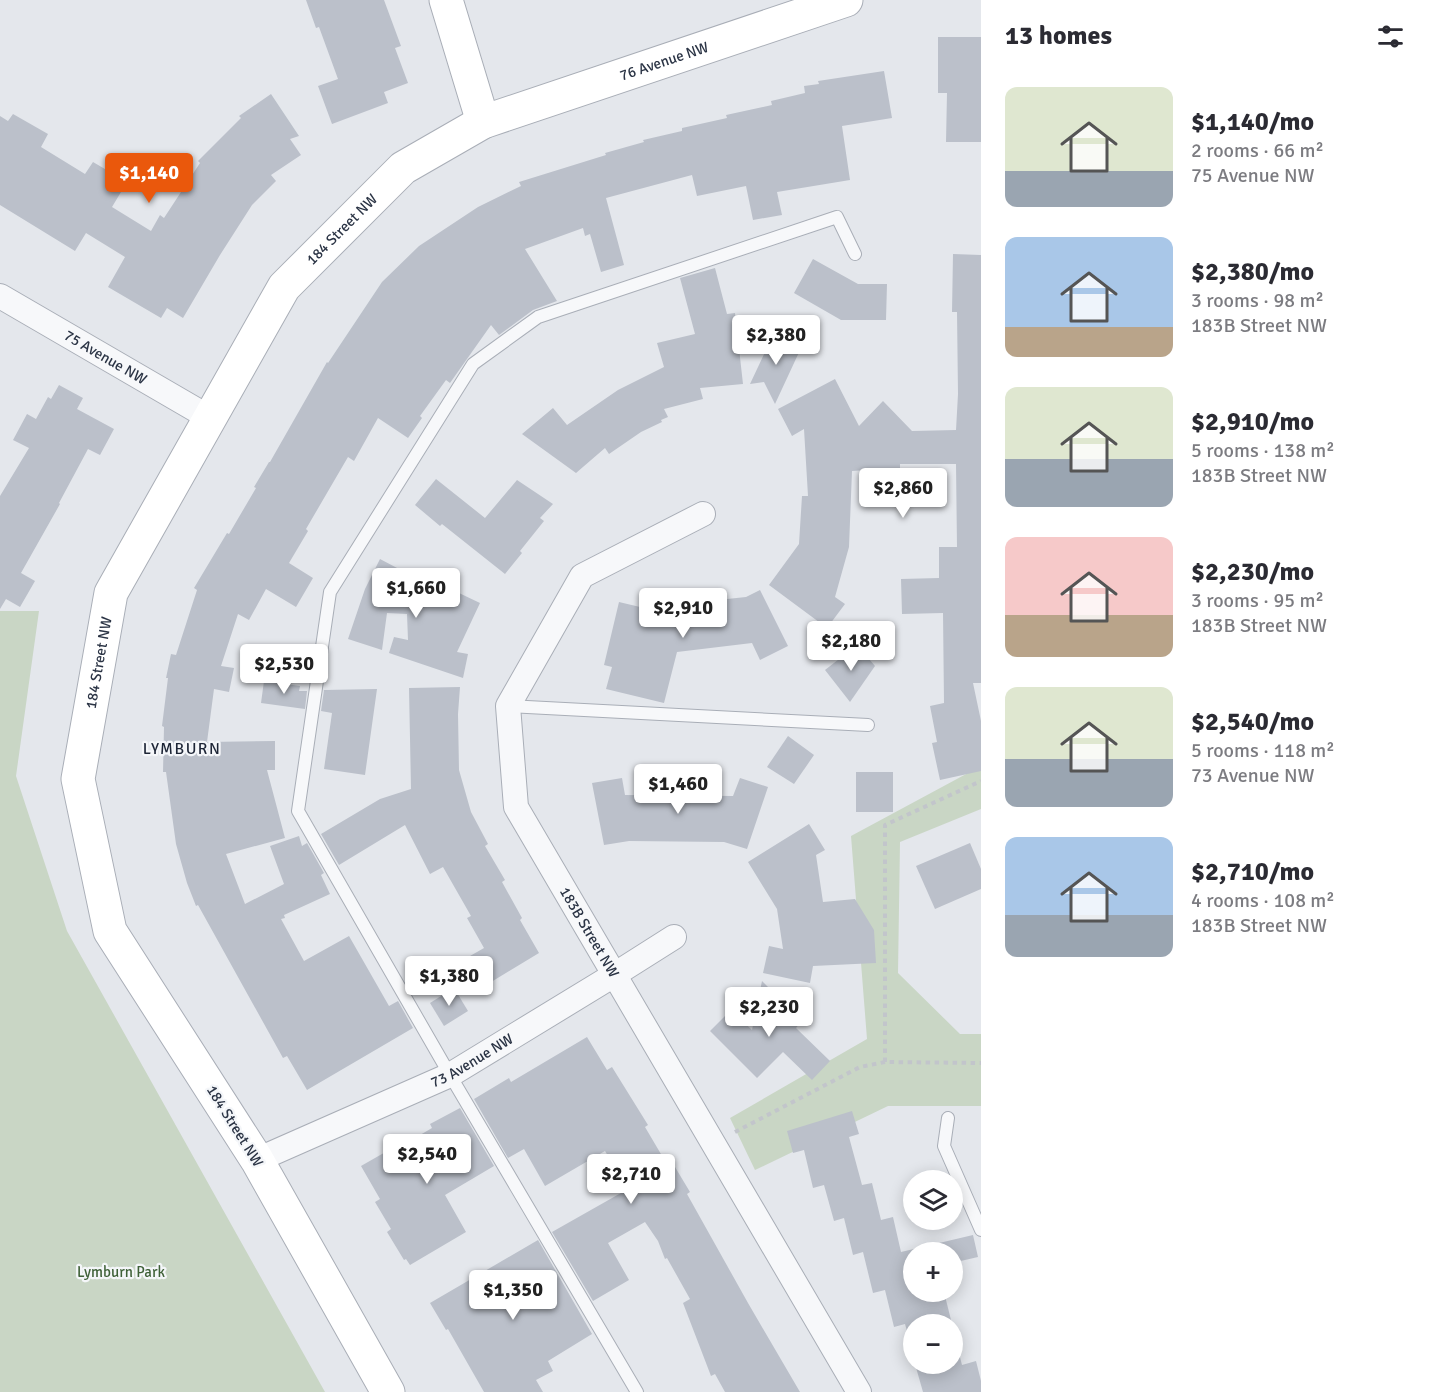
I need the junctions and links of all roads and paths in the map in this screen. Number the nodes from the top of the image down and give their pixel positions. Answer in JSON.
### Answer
{"nodes":[{"id":1,"x":446,"y":0,"type":"edge"},
{"id":2,"x":846,"y":0,"type":"edge"},
{"id":3,"x":483,"y":122,"type":"junction"},
{"id":4,"x":855,"y":254,"type":"dead end"},
{"id":5,"x":0,"y":296,"type":"edge"},
{"id":6,"x":210,"y":417,"type":"junction"},
{"id":7,"x":703,"y":514,"type":"dead end"},
{"id":8,"x":508,"y":706,"type":"junction"},
{"id":9,"x":868,"y":725,"type":"dead end"},
{"id":10,"x":981,"y":781,"type":"edge"},
{"id":11,"x":674,"y":937,"type":"dead end"},
{"id":12,"x":614,"y":975,"type":"junction"},
{"id":13,"x":885,"y":1062,"type":"junction"},
{"id":14,"x":981,"y":1063,"type":"edge"},
{"id":15,"x":450,"y":1075,"type":"junction"},
{"id":16,"x":948,"y":1118,"type":"dead end"},
{"id":17,"x":713,"y":1143,"type":"junction"},
{"id":18,"x":257,"y":1160,"type":"junction"},
{"id":19,"x":981,"y":1230,"type":"edge"},
{"id":20,"x":388,"y":1392,"type":"edge"},
{"id":21,"x":637,"y":1392,"type":"edge"},
{"id":22,"x":859,"y":1392,"type":"edge"}],
"edges":[{"from":1,"to":3,"type":"street"},
{"from":2,"to":3,"type":"street","name":"76 Avenue NW"},
{"from":3,"to":6,"type":"street","name":"184 Street NW"},
{"from":4,"to":15,"type":"lane"},
{"from":5,"to":6,"type":"street","name":"75 Avenue NW"},
{"from":6,"to":18,"type":"street","name":"184 Street NW"},
{"from":7,"to":8,"type":"street"},
{"from":8,"to":9,"type":"lane"},
{"from":8,"to":12,"type":"street","name":"183B Street NW"},
{"from":10,"to":13,"type":"path"},
{"from":11,"to":12,"type":"street","name":"73 Avenue NW"},
{"from":12,"to":15,"type":"street","name":"73 Avenue NW"},
{"from":12,"to":17,"type":"street","name":"183B Street NW"},
{"from":13,"to":14,"type":"path"},
{"from":13,"to":17,"type":"path"},
{"from":15,"to":18,"type":"street","name":"73 Avenue NW"},
{"from":15,"to":21,"type":"lane"},
{"from":16,"to":19,"type":"lane"},
{"from":17,"to":22,"type":"street","name":"183B Street NW"},
{"from":18,"to":20,"type":"street","name":"184 Street NW"}]}
